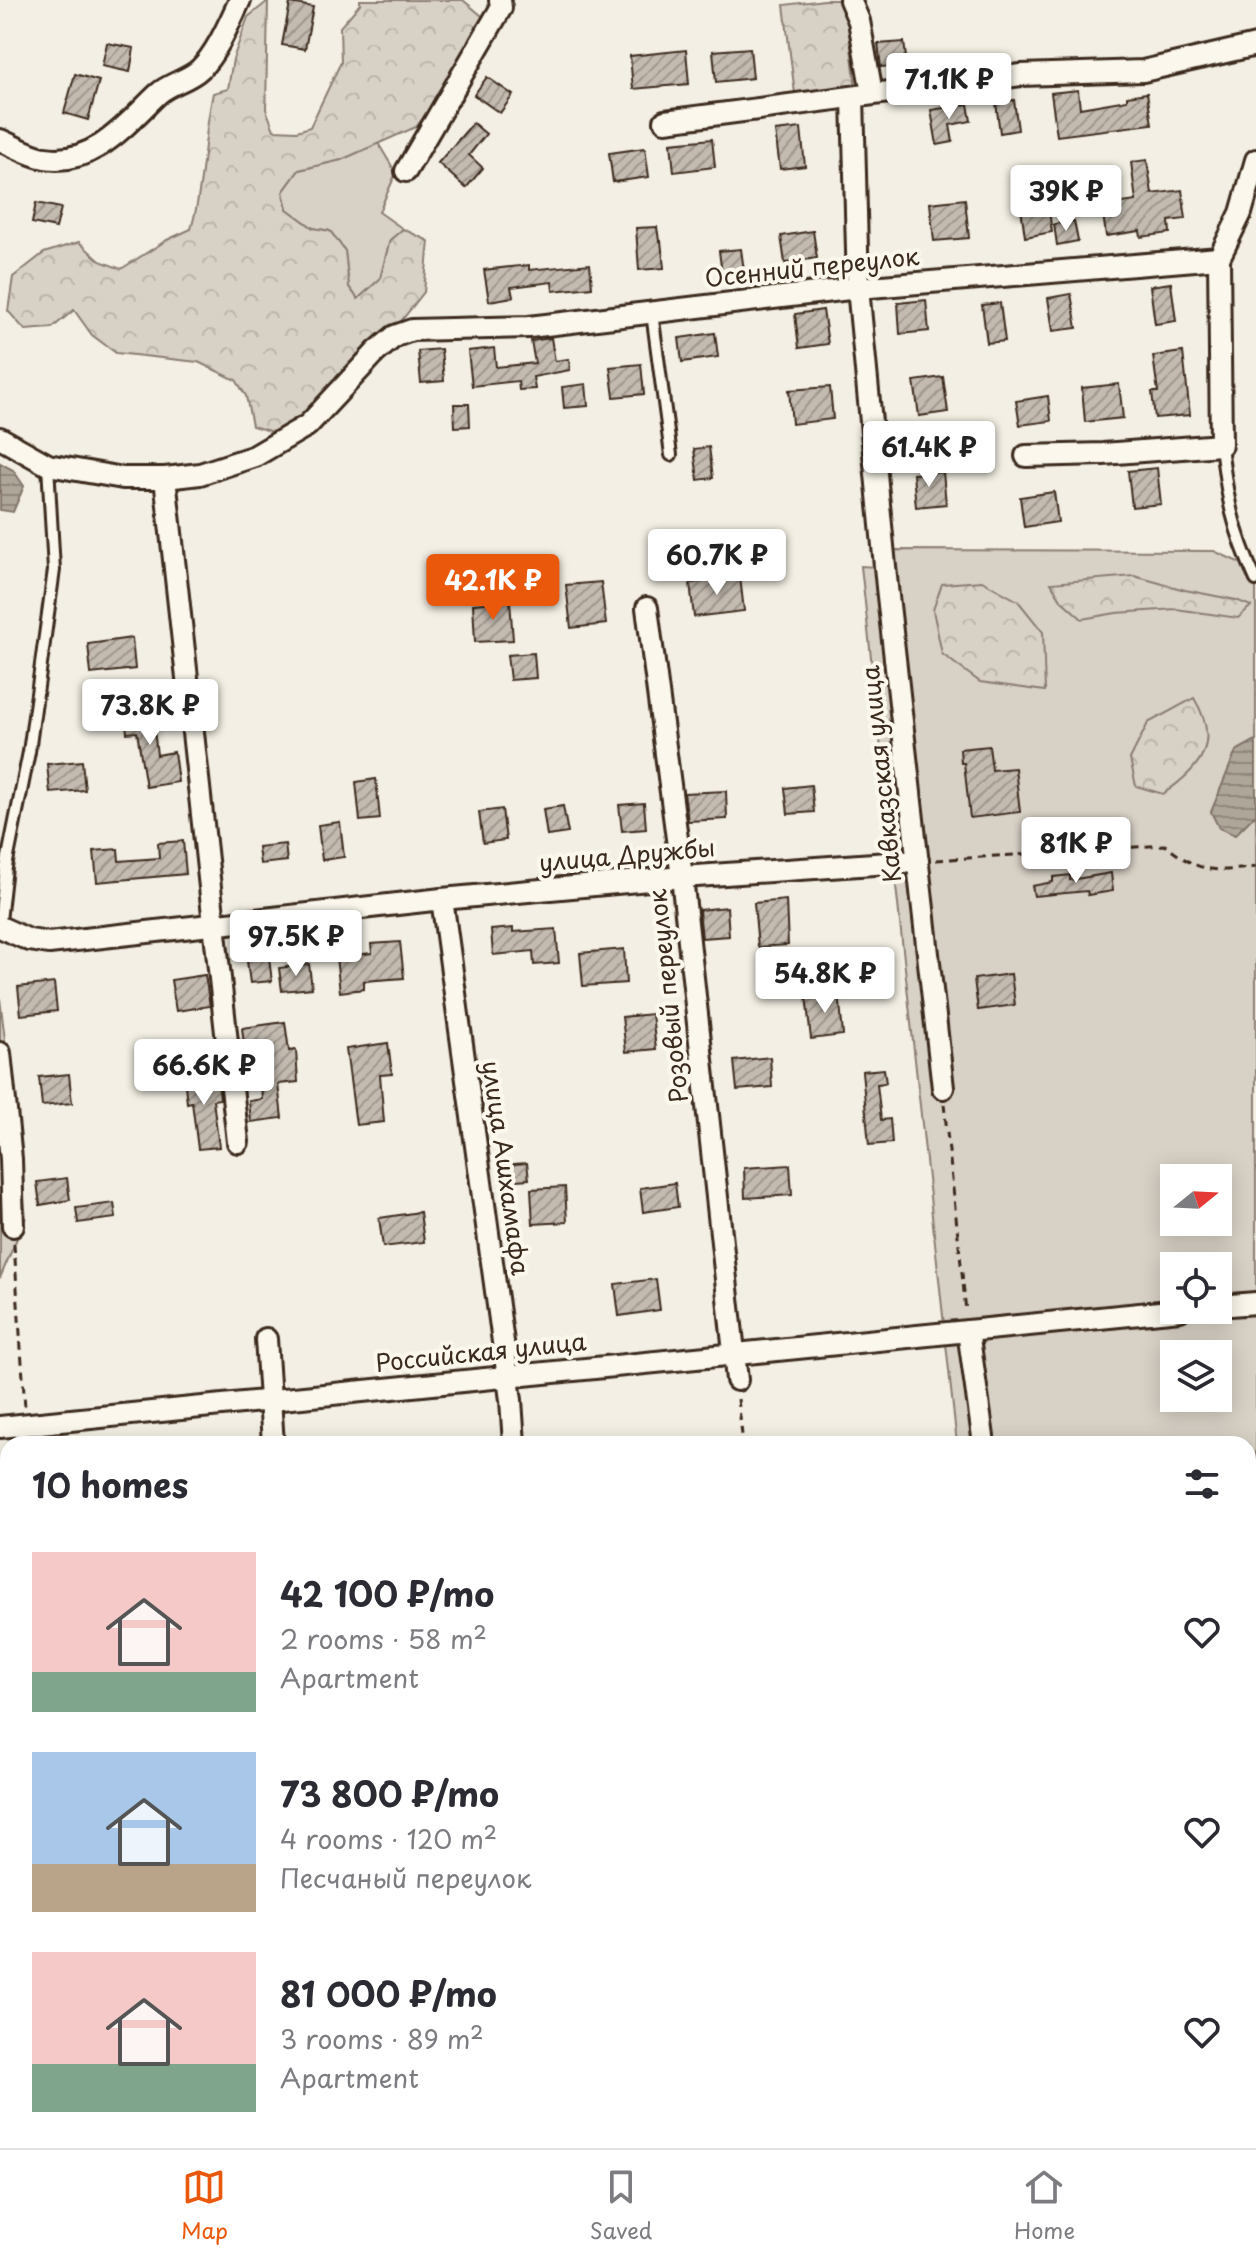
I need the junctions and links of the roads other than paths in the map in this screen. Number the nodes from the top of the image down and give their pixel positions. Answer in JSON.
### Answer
{"nodes":[{"id":1,"x":240,"y":0,"type":"edge"},
{"id":2,"x":500,"y":0,"type":"edge"},
{"id":3,"x":850,"y":0,"type":"edge"},
{"id":4,"x":1256,"y":45,"type":"edge"},
{"id":5,"x":862,"y":95,"type":"junction"},
{"id":6,"x":665,"y":121,"type":"dead end"},
{"id":7,"x":0,"y":140,"type":"edge"},
{"id":8,"x":1256,"y":160,"type":"edge"},
{"id":9,"x":406,"y":171,"type":"dead end"},
{"id":10,"x":1219,"y":258,"type":"junction"},
{"id":11,"x":858,"y":288,"type":"junction"},
{"id":12,"x":652,"y":313,"type":"junction"},
{"id":13,"x":0,"y":438,"type":"edge"},
{"id":14,"x":1221,"y":445,"type":"junction"},
{"id":15,"x":671,"y":455,"type":"dead end"},
{"id":16,"x":1026,"y":456,"type":"dead end"},
{"id":17,"x":48,"y":465,"type":"junction"},
{"id":18,"x":165,"y":478,"type":"junction"},
{"id":19,"x":1256,"y":580,"type":"edge"},
{"id":20,"x":647,"y":608,"type":"dead end"},
{"id":21,"x":918,"y":861,"type":"junction"},
{"id":22,"x":682,"y":877,"type":"junction"},
{"id":23,"x":442,"y":899,"type":"junction"},
{"id":24,"x":0,"y":921,"type":"edge"},
{"id":25,"x":0,"y":927,"type":"edge"},
{"id":26,"x":214,"y":927,"type":"junction"},
{"id":27,"x":0,"y":1053,"type":"edge"},
{"id":28,"x":943,"y":1088,"type":"road end"},
{"id":29,"x":238,"y":1142,"type":"dead end"},
{"id":30,"x":13,"y":1226,"type":"road end"},
{"id":31,"x":1256,"y":1303,"type":"edge"},
{"id":32,"x":1232,"y":1305,"type":"edge"},
{"id":33,"x":1160,"y":1312,"type":"edge"},
{"id":34,"x":968,"y":1331,"type":"junction"},
{"id":35,"x":266,"y":1339,"type":"dead end"},
{"id":36,"x":734,"y":1354,"type":"junction"},
{"id":37,"x":508,"y":1377,"type":"junction"},
{"id":38,"x":737,"y":1380,"type":"road end"},
{"id":39,"x":270,"y":1400,"type":"junction"},
{"id":40,"x":0,"y":1427,"type":"edge"},
{"id":41,"x":272,"y":1436,"type":"edge"},
{"id":42,"x":513,"y":1436,"type":"edge"},
{"id":43,"x":983,"y":1436,"type":"edge"}],
"edges":[{"from":1,"to":7,"type":"street"},
{"from":2,"to":9,"type":"street"},
{"from":3,"to":5,"type":"street","name":"Кавказcкая улица"},
{"from":4,"to":5,"type":"street"},
{"from":5,"to":6,"type":"street"},
{"from":5,"to":11,"type":"street","name":"Кавказcкая улица"},
{"from":8,"to":10,"type":"street"},
{"from":10,"to":11,"type":"street","name":"Осенний переулок"},
{"from":10,"to":14,"type":"street"},
{"from":11,"to":12,"type":"street","name":"Осенний переулок"},
{"from":11,"to":21,"type":"street","name":"Кавказcкая улица"},
{"from":12,"to":15,"type":"lane"},
{"from":12,"to":18,"type":"street","name":"Осенний переулок"},
{"from":13,"to":17,"type":"street"},
{"from":14,"to":16,"type":"street"},
{"from":14,"to":19,"type":"lane"},
{"from":17,"to":18,"type":"street"},
{"from":17,"to":24,"type":"lane"},
{"from":18,"to":26,"type":"street"},
{"from":20,"to":22,"type":"street","name":"Розовый переулок"},
{"from":21,"to":22,"type":"street","name":"улица Дружбы"},
{"from":21,"to":28,"type":"street","name":"Кавказcкая улица"},
{"from":22,"to":23,"type":"street","name":"улица Дружбы"},
{"from":22,"to":36,"type":"street","name":"Розовый переулок"},
{"from":23,"to":26,"type":"street","name":"улица Дружбы"},
{"from":23,"to":37,"type":"street","name":"улица Ашхамафа"},
{"from":25,"to":26,"type":"street","name":"улица Дружбы"},
{"from":26,"to":29,"type":"street"},
{"from":27,"to":30,"type":"street"},
{"from":31,"to":32,"type":"street"},
{"from":33,"to":34,"type":"street","name":"Российская улица"},
{"from":34,"to":36,"type":"street","name":"Российская улица"},
{"from":34,"to":43,"type":"street"},
{"from":35,"to":39,"type":"street"},
{"from":36,"to":37,"type":"street","name":"Российская улица"},
{"from":36,"to":38,"type":"street","name":"Розовый переулок"},
{"from":37,"to":39,"type":"street","name":"Российская улица"},
{"from":37,"to":42,"type":"street","name":"улица Ашхамафа"},
{"from":39,"to":40,"type":"street","name":"Российская улица"},
{"from":39,"to":41,"type":"street"}]}
